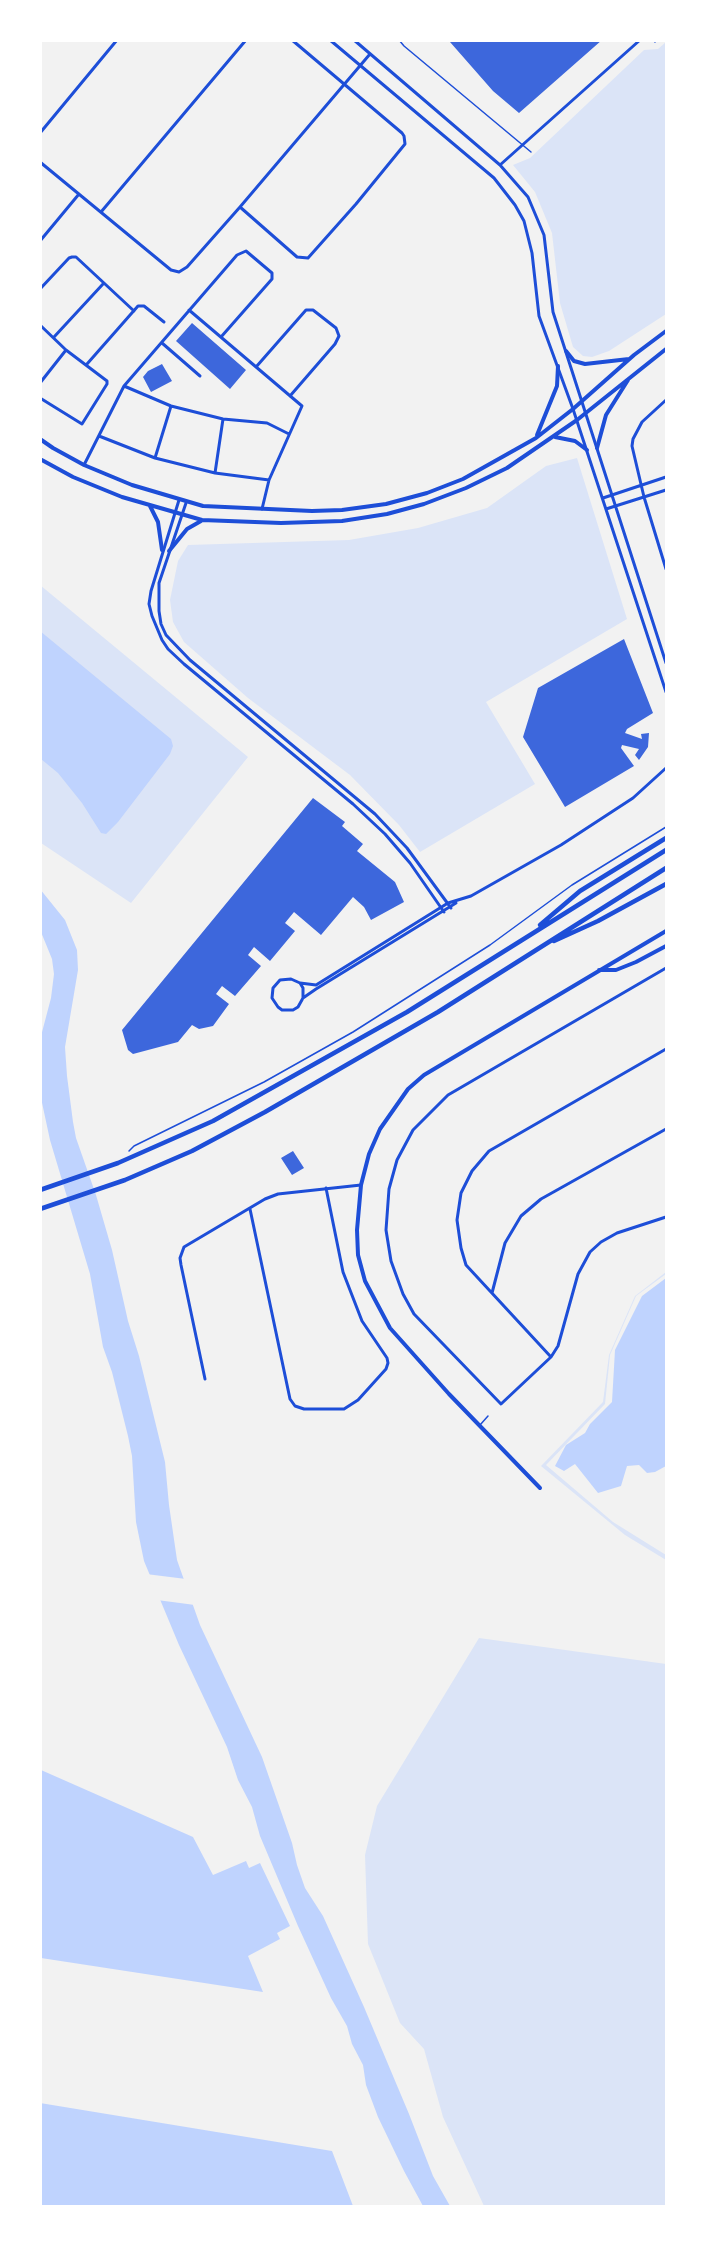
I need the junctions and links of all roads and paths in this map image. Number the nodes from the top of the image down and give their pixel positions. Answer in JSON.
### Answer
{"nodes":[{"id":1,"x":117,"y":40,"type":"edge"},
{"id":2,"x":246,"y":40,"type":"edge"},
{"id":3,"x":292,"y":40,"type":"edge"},
{"id":4,"x":330,"y":40,"type":"edge"},
{"id":5,"x":354,"y":40,"type":"edge"},
{"id":6,"x":399,"y":40,"type":"edge"},
{"id":7,"x":640,"y":40,"type":"edge"},
{"id":8,"x":370,"y":54,"type":"junction"},
{"id":9,"x":360,"y":66,"type":"junction"},
{"id":10,"x":344,"y":84,"type":"junction"},
{"id":11,"x":40,"y":133,"type":"edge"},
{"id":12,"x":524,"y":145,"type":"junction"},
{"id":13,"x":531,"y":152,"type":"dead end"},
{"id":14,"x":40,"y":162,"type":"edge"},
{"id":15,"x":500,"y":165,"type":"junction"},
{"id":16,"x":80,"y":194,"type":"junction"},
{"id":17,"x":240,"y":207,"type":"junction"},
{"id":18,"x":101,"y":212,"type":"junction"},
{"id":19,"x":40,"y":241,"type":"edge"},
{"id":20,"x":103,"y":284,"type":"junction"},
{"id":21,"x":40,"y":289,"type":"edge"},
{"id":22,"x":189,"y":310,"type":"junction"},
{"id":23,"x":134,"y":311,"type":"junction"},
{"id":24,"x":164,"y":322,"type":"dead end"},
{"id":25,"x":40,"y":325,"type":"edge"},
{"id":26,"x":666,"y":331,"type":"edge"},
{"id":27,"x":221,"y":337,"type":"junction"},
{"id":28,"x":54,"y":338,"type":"junction"},
{"id":29,"x":162,"y":343,"type":"junction"},
{"id":30,"x":666,"y":349,"type":"edge"},
{"id":31,"x":66,"y":350,"type":"junction"},
{"id":32,"x":566,"y":351,"type":"junction"},
{"id":33,"x":629,"y":359,"type":"junction"},
{"id":34,"x":87,"y":364,"type":"junction"},
{"id":35,"x":558,"y":366,"type":"junction"},
{"id":36,"x":256,"y":367,"type":"junction"},
{"id":37,"x":200,"y":376,"type":"dead end"},
{"id":38,"x":630,"y":376,"type":"junction"},
{"id":39,"x":40,"y":383,"type":"edge"},
{"id":40,"x":124,"y":386,"type":"junction"},
{"id":41,"x":290,"y":396,"type":"junction"},
{"id":42,"x":40,"y":398,"type":"edge"},
{"id":43,"x":666,"y":400,"type":"edge"},
{"id":44,"x":582,"y":401,"type":"junction"},
{"id":45,"x":171,"y":406,"type":"junction"},
{"id":46,"x":573,"y":409,"type":"junction"},
{"id":47,"x":585,"y":413,"type":"junction"},
{"id":48,"x":223,"y":419,"type":"junction"},
{"id":49,"x":577,"y":420,"type":"junction"},
{"id":50,"x":289,"y":434,"type":"junction"},
{"id":51,"x":99,"y":436,"type":"junction"},
{"id":52,"x":554,"y":437,"type":"junction"},
{"id":53,"x":536,"y":438,"type":"junction"},
{"id":54,"x":40,"y":439,"type":"edge"},
{"id":55,"x":597,"y":448,"type":"junction"},
{"id":56,"x":587,"y":450,"type":"junction"},
{"id":57,"x":155,"y":458,"type":"junction"},
{"id":58,"x":40,"y":459,"type":"edge"},
{"id":59,"x":84,"y":465,"type":"junction"},
{"id":60,"x":215,"y":473,"type":"junction"},
{"id":61,"x":666,"y":477,"type":"edge"},
{"id":62,"x":269,"y":480,"type":"junction"},
{"id":63,"x":641,"y":485,"type":"junction"},
{"id":64,"x":666,"y":490,"type":"edge"},
{"id":65,"x":612,"y":495,"type":"junction"},
{"id":66,"x":644,"y":497,"type":"junction"},
{"id":67,"x":603,"y":498,"type":"junction"},
{"id":68,"x":179,"y":500,"type":"junction"},
{"id":69,"x":186,"y":503,"type":"junction"},
{"id":70,"x":150,"y":506,"type":"junction"},
{"id":71,"x":616,"y":506,"type":"junction"},
{"id":72,"x":262,"y":509,"type":"junction"},
{"id":73,"x":606,"y":509,"type":"junction"},
{"id":74,"x":174,"y":513,"type":"junction"},
{"id":75,"x":182,"y":515,"type":"junction"},
{"id":76,"x":202,"y":520,"type":"junction"},
{"id":77,"x":162,"y":550,"type":"junction"},
{"id":78,"x":169,"y":551,"type":"junction"},
{"id":79,"x":666,"y":569,"type":"edge"},
{"id":80,"x":666,"y":663,"type":"edge"},
{"id":81,"x":666,"y":692,"type":"edge"},
{"id":82,"x":666,"y":768,"type":"edge"},
{"id":83,"x":666,"y":827,"type":"edge"},
{"id":84,"x":666,"y":838,"type":"edge"},
{"id":85,"x":666,"y":850,"type":"edge"},
{"id":86,"x":666,"y":868,"type":"edge"},
{"id":87,"x":666,"y":884,"type":"edge"},
{"id":88,"x":457,"y":902,"type":"junction"},
{"id":89,"x":448,"y":903,"type":"junction"},
{"id":90,"x":441,"y":908,"type":"junction"},
{"id":91,"x":451,"y":908,"type":"junction"},
{"id":92,"x":444,"y":912,"type":"junction"},
{"id":93,"x":666,"y":932,"type":"edge"},
{"id":94,"x":529,"y":934,"type":"junction"},
{"id":95,"x":666,"y":946,"type":"edge"},
{"id":96,"x":539,"y":947,"type":"junction"},
{"id":97,"x":666,"y":968,"type":"edge"},
{"id":98,"x":599,"y":970,"type":"junction"},
{"id":99,"x":300,"y":983,"type":"junction"},
{"id":100,"x":303,"y":998,"type":"junction"},
{"id":101,"x":666,"y":1049,"type":"edge"},
{"id":102,"x":666,"y":1129,"type":"edge"},
{"id":103,"x":124,"y":1160,"type":"junction"},
{"id":104,"x":361,"y":1185,"type":"junction"},
{"id":105,"x":327,"y":1188,"type":"junction"},
{"id":106,"x":40,"y":1190,"type":"edge"},
{"id":107,"x":41,"y":1208,"type":"edge"},
{"id":108,"x":250,"y":1209,"type":"junction"},
{"id":109,"x":666,"y":1217,"type":"edge"},
{"id":110,"x":492,"y":1294,"type":"junction"},
{"id":111,"x":551,"y":1357,"type":"junction"},
{"id":112,"x":205,"y":1379,"type":"dead end"},
{"id":113,"x":488,"y":1416,"type":"dead end"},
{"id":114,"x":479,"y":1425,"type":"junction"},
{"id":115,"x":540,"y":1488,"type":"dead end"}],
"edges":[{"from":1,"to":11,"type":"street"},
{"from":2,"to":18,"type":"street"},
{"from":3,"to":10,"type":"street"},
{"from":4,"to":9,"type":"street"},
{"from":5,"to":8,"type":"street"},
{"from":6,"to":12,"type":"lane"},
{"from":7,"to":12,"type":"street"},
{"from":8,"to":9,"type":"street"},
{"from":8,"to":15,"type":"street"},
{"from":9,"to":10,"type":"street"},
{"from":9,"to":35,"type":"street"},
{"from":10,"to":17,"type":"street"},
{"from":10,"to":17,"type":"street"},
{"from":12,"to":13,"type":"lane"},
{"from":12,"to":15,"type":"street"},
{"from":14,"to":16,"type":"street"},
{"from":15,"to":32,"type":"street"},
{"from":16,"to":18,"type":"street"},
{"from":16,"to":19,"type":"street"},
{"from":17,"to":18,"type":"street"},
{"from":20,"to":21,"type":"street"},
{"from":20,"to":23,"type":"street"},
{"from":20,"to":28,"type":"street"},
{"from":22,"to":27,"type":"street"},
{"from":22,"to":27,"type":"street"},
{"from":22,"to":29,"type":"street"},
{"from":23,"to":24,"type":"street"},
{"from":23,"to":34,"type":"street"},
{"from":25,"to":28,"type":"street"},
{"from":26,"to":33,"type":"street"},
{"from":27,"to":36,"type":"street"},
{"from":28,"to":31,"type":"street"},
{"from":29,"to":37,"type":"street"},
{"from":29,"to":40,"type":"street"},
{"from":30,"to":38,"type":"street"},
{"from":31,"to":34,"type":"street"},
{"from":31,"to":39,"type":"street"},
{"from":32,"to":33,"type":"street"},
{"from":32,"to":44,"type":"street"},
{"from":33,"to":44,"type":"street"},
{"from":34,"to":42,"type":"street"},
{"from":35,"to":46,"type":"street"},
{"from":35,"to":53,"type":"street"},
{"from":36,"to":41,"type":"street"},
{"from":36,"to":41,"type":"street"},
{"from":38,"to":47,"type":"street"},
{"from":38,"to":55,"type":"street"},
{"from":40,"to":45,"type":"street"},
{"from":40,"to":51,"type":"street"},
{"from":41,"to":50,"type":"street"},
{"from":43,"to":63,"type":"street"},
{"from":44,"to":46,"type":"street"},
{"from":44,"to":47,"type":"street"},
{"from":45,"to":48,"type":"street"},
{"from":45,"to":57,"type":"street"},
{"from":46,"to":49,"type":"street"},
{"from":46,"to":53,"type":"street"},
{"from":47,"to":49,"type":"street"},
{"from":47,"to":55,"type":"street"},
{"from":48,"to":50,"type":"street"},
{"from":48,"to":60,"type":"street"},
{"from":49,"to":52,"type":"street"},
{"from":49,"to":56,"type":"street"},
{"from":50,"to":62,"type":"street"},
{"from":51,"to":57,"type":"street"},
{"from":51,"to":59,"type":"street"},
{"from":52,"to":56,"type":"street"},
{"from":52,"to":76,"type":"street"},
{"from":53,"to":72,"type":"street"},
{"from":54,"to":59,"type":"street"},
{"from":55,"to":65,"type":"street"},
{"from":56,"to":67,"type":"street"},
{"from":57,"to":60,"type":"street"},
{"from":58,"to":70,"type":"street"},
{"from":59,"to":68,"type":"street"},
{"from":60,"to":62,"type":"street"},
{"from":61,"to":63,"type":"street"},
{"from":62,"to":72,"type":"street"},
{"from":63,"to":65,"type":"street"},
{"from":63,"to":66,"type":"street"},
{"from":64,"to":66,"type":"street"},
{"from":65,"to":67,"type":"street"},
{"from":65,"to":71,"type":"street"},
{"from":66,"to":71,"type":"street"},
{"from":66,"to":79,"type":"street"},
{"from":67,"to":73,"type":"street"},
{"from":68,"to":69,"type":"street"},
{"from":68,"to":74,"type":"street"},
{"from":69,"to":72,"type":"street"},
{"from":69,"to":75,"type":"street"},
{"from":70,"to":74,"type":"street"},
{"from":70,"to":77,"type":"street"},
{"from":71,"to":73,"type":"street"},
{"from":71,"to":80,"type":"street"},
{"from":73,"to":81,"type":"street"},
{"from":74,"to":75,"type":"street"},
{"from":74,"to":77,"type":"street"},
{"from":75,"to":76,"type":"street"},
{"from":75,"to":78,"type":"street"},
{"from":76,"to":78,"type":"street"},
{"from":77,"to":90,"type":"street"},
{"from":78,"to":89,"type":"street"},
{"from":82,"to":88,"type":"street"},
{"from":83,"to":103,"type":"path"},
{"from":84,"to":94,"type":"main road"},
{"from":85,"to":94,"type":"main road"},
{"from":86,"to":96,"type":"main road"},
{"from":87,"to":96,"type":"main road"},
{"from":88,"to":89,"type":"street"},
{"from":88,"to":91,"type":"street"},
{"from":89,"to":90,"type":"street"},
{"from":89,"to":91,"type":"street"},
{"from":90,"to":92,"type":"street"},
{"from":90,"to":99,"type":"street"},
{"from":91,"to":92,"type":"street"},
{"from":92,"to":100,"type":"street"},
{"from":93,"to":98,"type":"street"},
{"from":94,"to":103,"type":"main road"},
{"from":95,"to":98,"type":"street"},
{"from":96,"to":107,"type":"main road"},
{"from":97,"to":111,"type":"street"},
{"from":98,"to":104,"type":"street"},
{"from":99,"to":100,"type":"street"},
{"from":99,"to":100,"type":"street"},
{"from":101,"to":110,"type":"street"},
{"from":102,"to":110,"type":"street"},
{"from":103,"to":106,"type":"main road"},
{"from":104,"to":105,"type":"street"},
{"from":104,"to":114,"type":"street"},
{"from":105,"to":108,"type":"street"},
{"from":105,"to":108,"type":"street"},
{"from":108,"to":112,"type":"street"},
{"from":109,"to":111,"type":"street"},
{"from":110,"to":111,"type":"street"},
{"from":113,"to":114,"type":"lane"},
{"from":114,"to":115,"type":"street"}]}
